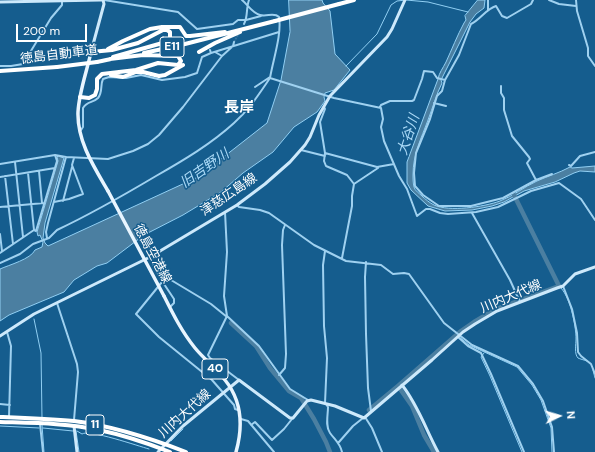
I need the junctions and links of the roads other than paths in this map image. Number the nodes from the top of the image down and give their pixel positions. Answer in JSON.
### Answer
{"nodes":[{"id":1,"x":101,"y":0,"type":"edge"},
{"id":2,"x":242,"y":0,"type":"edge"},
{"id":3,"x":249,"y":0,"type":"edge"},
{"id":4,"x":354,"y":0,"type":"edge"},
{"id":5,"x":404,"y":0,"type":"edge"},
{"id":6,"x":488,"y":0,"type":"edge"},
{"id":7,"x":533,"y":0,"type":"edge"},
{"id":8,"x":549,"y":0,"type":"edge"},
{"id":9,"x":576,"y":0,"type":"edge"},
{"id":10,"x":36,"y":1,"type":"edge"},
{"id":11,"x":62,"y":1,"type":"junction"},
{"id":12,"x":0,"y":2,"type":"edge"},
{"id":13,"x":247,"y":5,"type":"junction"},
{"id":14,"x":576,"y":6,"type":"junction"},
{"id":15,"x":488,"y":10,"type":"junction"},
{"id":16,"x":262,"y":16,"type":"junction"},
{"id":17,"x":246,"y":20,"type":"junction"},
{"id":18,"x":273,"y":22,"type":"junction"},
{"id":19,"x":244,"y":24,"type":"dead end"},
{"id":20,"x":205,"y":28,"type":"junction"},
{"id":21,"x":206,"y":32,"type":"dead end"},
{"id":22,"x":234,"y":32,"type":"junction"},
{"id":23,"x":279,"y":32,"type":"junction"},
{"id":24,"x":234,"y":42,"type":"tunnel mouth"},
{"id":25,"x":233,"y":46,"type":"junction"},
{"id":26,"x":210,"y":50,"type":"dead end"},
{"id":27,"x":91,"y":52,"type":"junction"},
{"id":28,"x":199,"y":52,"type":"dead end"},
{"id":29,"x":215,"y":52,"type":"junction"},
{"id":30,"x":211,"y":54,"type":"junction"},
{"id":31,"x":222,"y":56,"type":"junction"},
{"id":32,"x":110,"y":59,"type":"junction"},
{"id":33,"x":97,"y":62,"type":"junction"},
{"id":34,"x":183,"y":65,"type":"dead end"},
{"id":35,"x":0,"y":66,"type":"edge"},
{"id":36,"x":595,"y":66,"type":"edge"},
{"id":37,"x":0,"y":72,"type":"edge"},
{"id":38,"x":271,"y":77,"type":"junction"},
{"id":39,"x":444,"y":80,"type":"junction"},
{"id":40,"x":501,"y":86,"type":"dead end"},
{"id":41,"x":255,"y":87,"type":"dead end"},
{"id":42,"x":330,"y":96,"type":"junction"},
{"id":43,"x":80,"y":98,"type":"junction"},
{"id":44,"x":434,"y":103,"type":"junction"},
{"id":45,"x":446,"y":106,"type":"dead end"},
{"id":46,"x":324,"y":107,"type":"junction"},
{"id":47,"x":380,"y":107,"type":"junction"},
{"id":48,"x":80,"y":130,"type":"junction"},
{"id":49,"x":301,"y":150,"type":"junction"},
{"id":50,"x":595,"y":152,"type":"edge"},
{"id":51,"x":325,"y":154,"type":"junction"},
{"id":52,"x":55,"y":155,"type":"junction"},
{"id":53,"x":66,"y":157,"type":"junction"},
{"id":54,"x":74,"y":158,"type":"junction"},
{"id":55,"x":90,"y":159,"type":"junction"},
{"id":56,"x":15,"y":162,"type":"junction"},
{"id":57,"x":0,"y":164,"type":"edge"},
{"id":58,"x":394,"y":164,"type":"junction"},
{"id":59,"x":569,"y":165,"type":"dead end"},
{"id":60,"x":72,"y":166,"type":"junction"},
{"id":61,"x":379,"y":167,"type":"junction"},
{"id":62,"x":55,"y":168,"type":"junction"},
{"id":63,"x":39,"y":171,"type":"junction"},
{"id":64,"x":28,"y":173,"type":"junction"},
{"id":65,"x":17,"y":174,"type":"junction"},
{"id":66,"x":552,"y":174,"type":"dead end"},
{"id":67,"x":5,"y":176,"type":"junction"},
{"id":68,"x":0,"y":177,"type":"edge"},
{"id":69,"x":536,"y":180,"type":"junction"},
{"id":70,"x":354,"y":184,"type":"junction"},
{"id":71,"x":63,"y":201,"type":"junction"},
{"id":72,"x":54,"y":202,"type":"junction"},
{"id":73,"x":43,"y":203,"type":"junction"},
{"id":74,"x":31,"y":204,"type":"junction"},
{"id":75,"x":20,"y":205,"type":"junction"},
{"id":76,"x":237,"y":205,"type":"junction"},
{"id":77,"x":8,"y":206,"type":"junction"},
{"id":78,"x":0,"y":207,"type":"edge"},
{"id":79,"x":225,"y":212,"type":"junction"},
{"id":80,"x":472,"y":213,"type":"junction"},
{"id":81,"x":595,"y":220,"type":"edge"},
{"id":82,"x":286,"y":225,"type":"junction"},
{"id":83,"x":34,"y":230,"type":"junction"},
{"id":84,"x":0,"y":234,"type":"edge"},
{"id":85,"x":23,"y":237,"type":"junction"},
{"id":86,"x":46,"y":239,"type":"junction"},
{"id":87,"x":13,"y":244,"type":"junction"},
{"id":88,"x":325,"y":251,"type":"junction"},
{"id":89,"x":1,"y":252,"type":"edge"},
{"id":90,"x":150,"y":256,"type":"junction"},
{"id":91,"x":342,"y":258,"type":"junction"},
{"id":92,"x":0,"y":263,"type":"edge"},
{"id":93,"x":366,"y":264,"type":"junction"},
{"id":94,"x":595,"y":267,"type":"edge"},
{"id":95,"x":162,"y":281,"type":"junction"},
{"id":96,"x":562,"y":286,"type":"junction"},
{"id":97,"x":57,"y":303,"type":"junction"},
{"id":98,"x":520,"y":303,"type":"junction"},
{"id":99,"x":170,"y":308,"type":"junction"},
{"id":100,"x":227,"y":316,"type":"junction"},
{"id":101,"x":7,"y":332,"type":"junction"},
{"id":102,"x":459,"y":335,"type":"junction"},
{"id":103,"x":0,"y":336,"type":"edge"},
{"id":104,"x":595,"y":374,"type":"edge"},
{"id":105,"x":280,"y":375,"type":"junction"},
{"id":106,"x":239,"y":380,"type":"junction"},
{"id":107,"x":402,"y":385,"type":"junction"},
{"id":108,"x":230,"y":387,"type":"junction"},
{"id":109,"x":224,"y":392,"type":"junction"},
{"id":110,"x":306,"y":403,"type":"junction"},
{"id":111,"x":325,"y":403,"type":"junction"},
{"id":112,"x":0,"y":404,"type":"edge"},
{"id":113,"x":10,"y":405,"type":"junction"},
{"id":114,"x":239,"y":409,"type":"junction"},
{"id":115,"x":370,"y":409,"type":"junction"},
{"id":116,"x":0,"y":417,"type":"edge"},
{"id":117,"x":9,"y":417,"type":"junction"},
{"id":118,"x":364,"y":417,"type":"junction"},
{"id":119,"x":293,"y":418,"type":"junction"},
{"id":120,"x":241,"y":420,"type":"junction"},
{"id":121,"x":74,"y":421,"type":"junction"},
{"id":122,"x":0,"y":422,"type":"edge"},
{"id":123,"x":40,"y":424,"type":"junction"},
{"id":124,"x":251,"y":425,"type":"junction"},
{"id":125,"x":74,"y":426,"type":"junction"},
{"id":126,"x":339,"y":442,"type":"junction"},
{"id":127,"x":165,"y":444,"type":"junction"},
{"id":128,"x":159,"y":450,"type":"edge"},
{"id":129,"x":43,"y":452,"type":"edge"},
{"id":130,"x":77,"y":452,"type":"edge"},
{"id":131,"x":170,"y":452,"type":"edge"},
{"id":132,"x":186,"y":452,"type":"edge"},
{"id":133,"x":236,"y":452,"type":"edge"},
{"id":134,"x":274,"y":452,"type":"edge"},
{"id":135,"x":342,"y":452,"type":"edge"},
{"id":136,"x":382,"y":452,"type":"edge"},
{"id":137,"x":438,"y":452,"type":"edge"},
{"id":138,"x":524,"y":452,"type":"edge"},
{"id":139,"x":554,"y":452,"type":"edge"}],
"edges":[{"from":1,"to":11,"type":"main road"},
{"from":1,"to":20,"type":"street"},
{"from":1,"to":27,"type":"main road"},
{"from":2,"to":13,"type":"street"},
{"from":3,"to":13,"type":"street"},
{"from":4,"to":18,"type":"highway","name":"徳島自動車道","number":"E11","bridge":true},
{"from":5,"to":42,"type":"main road","name":"津慈広島線"},
{"from":6,"to":15,"type":"street"},
{"from":7,"to":15,"type":"street"},
{"from":8,"to":14,"type":"street"},
{"from":9,"to":14,"type":"street"},
{"from":10,"to":11,"type":"main road"},
{"from":10,"to":12,"type":"main road"},
{"from":11,"to":35,"type":"street"},
{"from":13,"to":16,"type":"street"},
{"from":13,"to":17,"type":"street"},
{"from":14,"to":36,"type":"street"},
{"from":15,"to":39,"type":"street"},
{"from":16,"to":17,"type":"street"},
{"from":16,"to":23,"type":"street"},
{"from":17,"to":19,"type":"street"},
{"from":17,"to":20,"type":"street"},
{"from":18,"to":22,"type":"highway","name":"徳島自動車道","number":"E11"},
{"from":18,"to":28,"type":"highway"},
{"from":20,"to":21,"type":"street"},
{"from":22,"to":27,"type":"highway"},
{"from":22,"to":32,"type":"highway","name":"徳島自動車道","number":"E11"},
{"from":23,"to":25,"type":"street"},
{"from":23,"to":38,"type":"street"},
{"from":24,"to":25,"type":"street"},
{"from":25,"to":29,"type":"street"},
{"from":25,"to":31,"type":"street"},
{"from":26,"to":30,"type":"street"},
{"from":27,"to":33,"type":"highway"},
{"from":27,"to":43,"type":"main road","name":"徳島空港線","number":"40"},
{"from":29,"to":30,"type":"street"},
{"from":29,"to":31,"type":"street"},
{"from":30,"to":48,"type":"street"},
{"from":31,"to":55,"type":"street"},
{"from":32,"to":33,"type":"highway","name":"徳島自動車道","number":"E11"},
{"from":32,"to":43,"type":"highway"},
{"from":33,"to":37,"type":"highway","name":"徳島自動車道","number":"E11","bridge":true},
{"from":34,"to":43,"type":"highway"},
{"from":38,"to":41,"type":"street"},
{"from":38,"to":42,"type":"street"},
{"from":38,"to":86,"type":"street"},
{"from":39,"to":44,"type":"street"},
{"from":39,"to":47,"type":"street"},
{"from":40,"to":69,"type":"street"},
{"from":42,"to":46,"type":"main road","name":"津慈広島線"},
{"from":42,"to":47,"type":"street"},
{"from":43,"to":48,"type":"main road","name":"徳島空港線","number":"40"},
{"from":44,"to":45,"type":"street"},
{"from":44,"to":69,"type":"street"},
{"from":46,"to":49,"type":"main road","name":"津慈広島線"},
{"from":46,"to":51,"type":"street"},
{"from":47,"to":58,"type":"street"},
{"from":48,"to":55,"type":"main road","name":"徳島空港線","number":"40"},
{"from":49,"to":51,"type":"street"},
{"from":49,"to":76,"type":"main road","name":"津慈広島線"},
{"from":50,"to":59,"type":"street"},
{"from":51,"to":61,"type":"street"},
{"from":51,"to":70,"type":"street"},
{"from":52,"to":53,"type":"street"},
{"from":52,"to":56,"type":"street"},
{"from":52,"to":62,"type":"street"},
{"from":53,"to":54,"type":"street"},
{"from":53,"to":72,"type":"street"},
{"from":54,"to":55,"type":"street"},
{"from":54,"to":60,"type":"street"},
{"from":55,"to":99,"type":"main road","name":"徳島空港線","number":"40","bridge":true},
{"from":56,"to":57,"type":"street"},
{"from":56,"to":65,"type":"street"},
{"from":58,"to":61,"type":"street"},
{"from":58,"to":80,"type":"street"},
{"from":60,"to":71,"type":"street"},
{"from":60,"to":71,"type":"street"},
{"from":61,"to":70,"type":"street"},
{"from":62,"to":63,"type":"street"},
{"from":62,"to":73,"type":"street"},
{"from":63,"to":64,"type":"street"},
{"from":63,"to":73,"type":"street"},
{"from":64,"to":65,"type":"street"},
{"from":64,"to":74,"type":"street"},
{"from":65,"to":67,"type":"street"},
{"from":65,"to":75,"type":"street"},
{"from":66,"to":69,"type":"street"},
{"from":67,"to":68,"type":"street"},
{"from":67,"to":77,"type":"street"},
{"from":70,"to":91,"type":"street"},
{"from":71,"to":72,"type":"street"},
{"from":72,"to":86,"type":"street"},
{"from":73,"to":74,"type":"street"},
{"from":73,"to":83,"type":"street"},
{"from":74,"to":75,"type":"street"},
{"from":74,"to":83,"type":"street"},
{"from":75,"to":77,"type":"street"},
{"from":75,"to":85,"type":"street"},
{"from":76,"to":79,"type":"main road","name":"津慈広島線"},
{"from":76,"to":82,"type":"street"},
{"from":77,"to":78,"type":"street"},
{"from":77,"to":87,"type":"street"},
{"from":79,"to":90,"type":"main road","name":"津慈広島線"},
{"from":79,"to":100,"type":"street"},
{"from":80,"to":81,"type":"street"},
{"from":80,"to":98,"type":"street"},
{"from":82,"to":88,"type":"street"},
{"from":82,"to":105,"type":"street"},
{"from":83,"to":85,"type":"street"},
{"from":84,"to":89,"type":"street"},
{"from":85,"to":87,"type":"street"},
{"from":86,"to":92,"type":"street"},
{"from":87,"to":89,"type":"street"},
{"from":88,"to":91,"type":"street"},
{"from":88,"to":111,"type":"street"},
{"from":90,"to":95,"type":"street"},
{"from":90,"to":97,"type":"main road","name":"津慈広島線"},
{"from":91,"to":93,"type":"street"},
{"from":93,"to":102,"type":"street"},
{"from":93,"to":115,"type":"street"},
{"from":94,"to":96,"type":"main road","name":"川内大代線"},
{"from":95,"to":99,"type":"street"},
{"from":95,"to":100,"type":"street"},
{"from":95,"to":109,"type":"street"},
{"from":96,"to":98,"type":"main road","name":"川内大代線"},
{"from":96,"to":104,"type":"street"},
{"from":97,"to":101,"type":"main road","name":"津慈広島線"},
{"from":97,"to":121,"type":"street"},
{"from":98,"to":102,"type":"main road","name":"川内大代線"},
{"from":99,"to":108,"type":"main road","name":"徳島空港線","number":"40"},
{"from":100,"to":105,"type":"street"},
{"from":100,"to":106,"type":"street"},
{"from":101,"to":103,"type":"main road","name":"津慈広島線"},
{"from":101,"to":113,"type":"street"},
{"from":102,"to":107,"type":"main road","name":"川内大代線"},
{"from":102,"to":138,"type":"street"},
{"from":102,"to":139,"type":"street"},
{"from":105,"to":110,"type":"street"},
{"from":106,"to":108,"type":"main road","name":"川内大代線"},
{"from":106,"to":119,"type":"main road"},
{"from":107,"to":115,"type":"main road","name":"川内大代線"},
{"from":107,"to":137,"type":"main road"},
{"from":108,"to":109,"type":"main road","name":"川内大代線"},
{"from":108,"to":114,"type":"main road","name":"徳島空港線","number":"40"},
{"from":109,"to":114,"type":"street"},
{"from":109,"to":127,"type":"main road","name":"川内大代線"},
{"from":110,"to":111,"type":"main road"},
{"from":110,"to":119,"type":"main road"},
{"from":111,"to":118,"type":"main road"},
{"from":111,"to":126,"type":"street"},
{"from":112,"to":113,"type":"street"},
{"from":113,"to":117,"type":"street"},
{"from":114,"to":120,"type":"main road","name":"徳島空港線","number":"40"},
{"from":115,"to":118,"type":"main road","name":"川内大代線"},
{"from":116,"to":117,"type":"highway","number":"11"},
{"from":117,"to":121,"type":"highway","number":"11"},
{"from":118,"to":126,"type":"street"},
{"from":118,"to":136,"type":"street"},
{"from":119,"to":124,"type":"street"},
{"from":120,"to":124,"type":"street"},
{"from":120,"to":133,"type":"main road","name":"徳島空港線","number":"40"},
{"from":121,"to":127,"type":"highway","number":"11"},
{"from":122,"to":123,"type":"highway","number":"11"},
{"from":123,"to":125,"type":"highway","number":"11"},
{"from":123,"to":129,"type":"street"},
{"from":124,"to":134,"type":"street"},
{"from":125,"to":128,"type":"highway","number":"11"},
{"from":125,"to":130,"type":"main road"},
{"from":126,"to":135,"type":"street"},
{"from":127,"to":128,"type":"main road","name":"川内大代線"},
{"from":127,"to":132,"type":"highway","number":"11"},
{"from":128,"to":131,"type":"highway","number":"11"}]}
